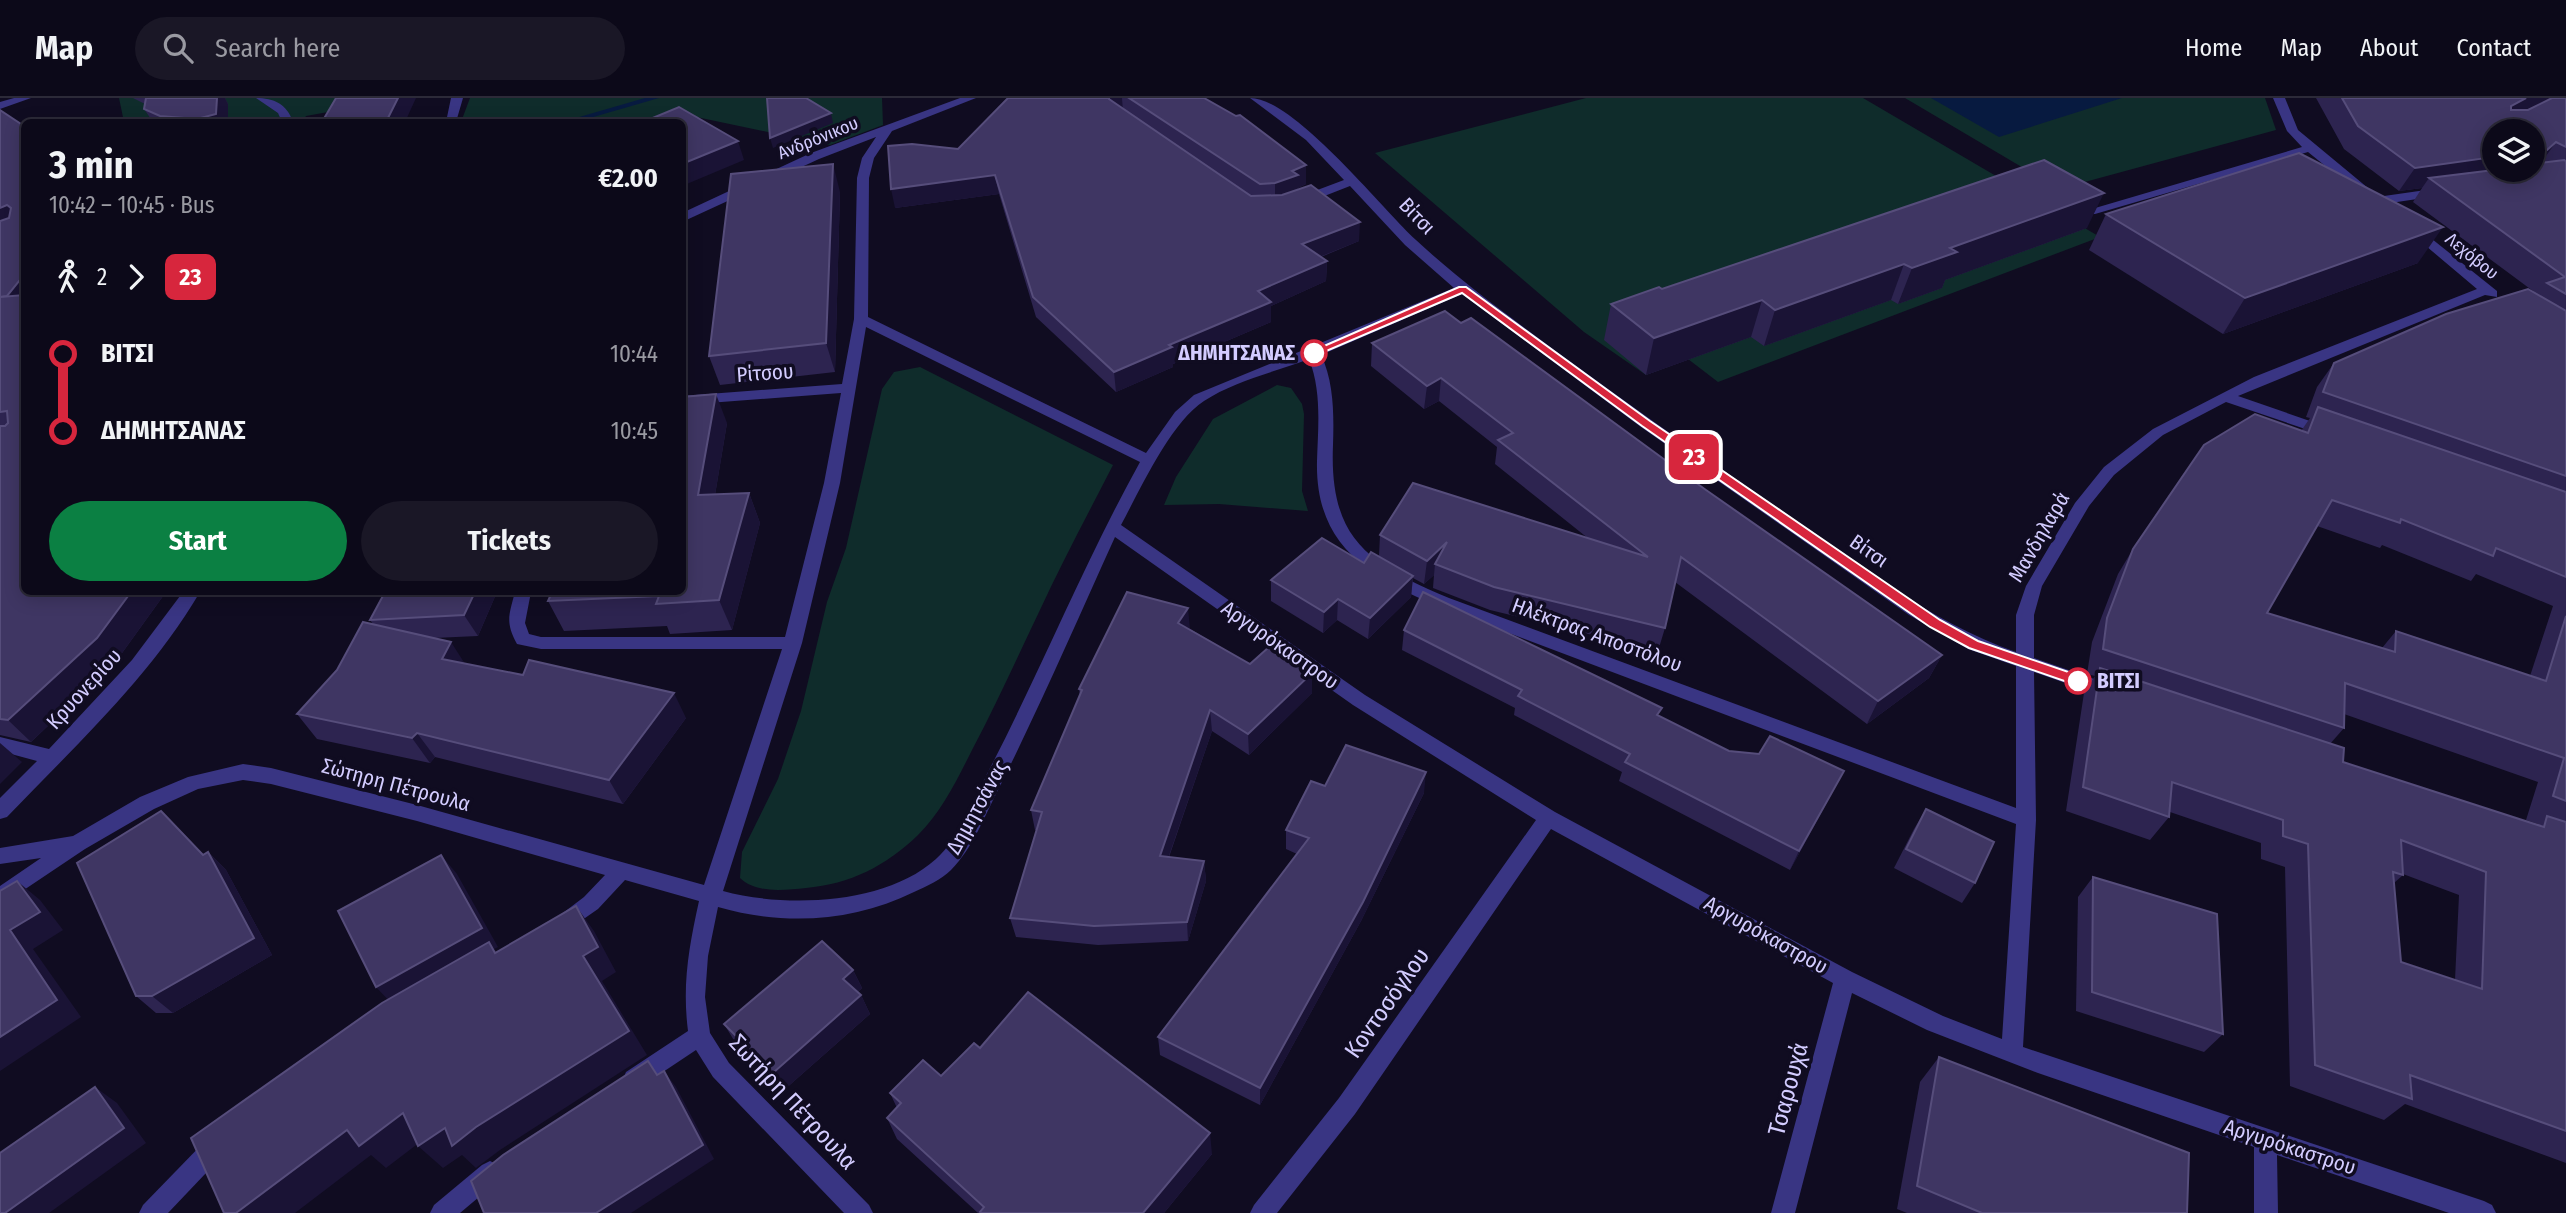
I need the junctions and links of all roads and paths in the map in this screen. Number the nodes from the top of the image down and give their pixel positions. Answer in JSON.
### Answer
{"nodes":[{"id":1,"x":25,"y":98,"type":"edge"},
{"id":2,"x":262,"y":98,"type":"edge"},
{"id":3,"x":457,"y":98,"type":"edge"},
{"id":4,"x":970,"y":98,"type":"edge"},
{"id":5,"x":1256,"y":98,"type":"edge"},
{"id":6,"x":2279,"y":98,"type":"edge"},
{"id":7,"x":0,"y":106,"type":"edge"},
{"id":8,"x":287,"y":119,"type":"edge"},
{"id":9,"x":451,"y":119,"type":"edge"},
{"id":10,"x":888,"y":128,"type":"junction"},
{"id":11,"x":2310,"y":149,"type":"junction"},
{"id":12,"x":1352,"y":181,"type":"junction"},
{"id":13,"x":2455,"y":190,"type":"edge"},
{"id":14,"x":1293,"y":204,"type":"edge"},
{"id":15,"x":2387,"y":209,"type":"junction"},
{"id":16,"x":2091,"y":211,"type":"edge"},
{"id":17,"x":686,"y":216,"type":"edge"},
{"id":18,"x":1463,"y":289,"type":"junction"},
{"id":19,"x":2486,"y":290,"type":"junction"},
{"id":20,"x":2500,"y":300,"type":"edge"},
{"id":21,"x":860,"y":319,"type":"junction"},
{"id":22,"x":1314,"y":353,"type":"junction"},
{"id":23,"x":850,"y":388,"type":"junction"},
{"id":24,"x":2225,"y":396,"type":"junction"},
{"id":25,"x":686,"y":401,"type":"edge"},
{"id":26,"x":2343,"y":438,"type":"edge"},
{"id":27,"x":1149,"y":460,"type":"junction"},
{"id":28,"x":1112,"y":527,"type":"junction"},
{"id":29,"x":190,"y":595,"type":"edge"},
{"id":30,"x":522,"y":595,"type":"edge"},
{"id":31,"x":793,"y":643,"type":"junction"},
{"id":32,"x":2025,"y":663,"type":"junction"},
{"id":33,"x":2131,"y":698,"type":"edge"},
{"id":34,"x":0,"y":744,"type":"edge"},
{"id":35,"x":52,"y":757,"type":"junction"},
{"id":36,"x":0,"y":811,"type":"edge"},
{"id":37,"x":1548,"y":818,"type":"junction"},
{"id":38,"x":2026,"y":820,"type":"junction"},
{"id":39,"x":78,"y":843,"type":"junction"},
{"id":40,"x":0,"y":856,"type":"edge"},
{"id":41,"x":621,"y":870,"type":"junction"},
{"id":42,"x":0,"y":897,"type":"edge"},
{"id":43,"x":710,"y":898,"type":"junction"},
{"id":44,"x":548,"y":932,"type":"edge"},
{"id":45,"x":1845,"y":979,"type":"junction"},
{"id":46,"x":699,"y":1036,"type":"junction"},
{"id":47,"x":2012,"y":1053,"type":"junction"},
{"id":48,"x":619,"y":1088,"type":"edge"},
{"id":49,"x":232,"y":1132,"type":"edge"},
{"id":50,"x":2265,"y":1138,"type":"junction"},
{"id":51,"x":509,"y":1160,"type":"edge"},
{"id":52,"x":151,"y":1213,"type":"edge"},
{"id":53,"x":442,"y":1213,"type":"edge"},
{"id":54,"x":860,"y":1213,"type":"edge"},
{"id":55,"x":1262,"y":1213,"type":"edge"},
{"id":56,"x":1783,"y":1213,"type":"edge"},
{"id":57,"x":2266,"y":1213,"type":"edge"},
{"id":58,"x":2484,"y":1213,"type":"edge"}],
"edges":[{"from":1,"to":7,"type":"street"},
{"from":2,"to":8,"type":"street"},
{"from":3,"to":9,"type":"street"},
{"from":4,"to":10,"type":"street","name":"Ανδρόνικου"},
{"from":5,"to":12,"type":"street","name":"Βίτσι"},
{"from":6,"to":11,"type":"street","name":"Λεχόβου"},
{"from":10,"to":17,"type":"street","name":"Ανδρόνικου"},
{"from":10,"to":21,"type":"street","name":"Σωτήρη Πέτρουλα"},
{"from":11,"to":15,"type":"street","name":"Λεχόβου"},
{"from":11,"to":16,"type":"street"},
{"from":12,"to":14,"type":"street"},
{"from":12,"to":18,"type":"street","name":"Βίτσι"},
{"from":13,"to":15,"type":"street"},
{"from":15,"to":19,"type":"street","name":"Λεχόβου"},
{"from":18,"to":22,"type":"street","name":"Δημητσάνας"},
{"from":18,"to":32,"type":"street","name":"Βίτσι"},
{"from":19,"to":20,"type":"street","name":"Λεχόβου"},
{"from":19,"to":24,"type":"street","name":"Μανδηλαρά"},
{"from":21,"to":23,"type":"street","name":"Σωτήρη Πέτρουλα"},
{"from":21,"to":27,"type":"street"},
{"from":22,"to":27,"type":"street","name":"Δημητσάνας"},
{"from":22,"to":38,"type":"street","name":"Ηλέκτρας Αποστόλου"},
{"from":23,"to":25,"type":"street","name":"Ρίτσου"},
{"from":23,"to":31,"type":"street","name":"Σωτήρη Πέτρουλα"},
{"from":24,"to":26,"type":"street"},
{"from":24,"to":32,"type":"street","name":"Μανδηλαρά"},
{"from":27,"to":28,"type":"street","name":"Δημητσάνας"},
{"from":28,"to":37,"type":"street","name":"Αργυρόκαστρου"},
{"from":28,"to":43,"type":"street","name":"Δημητσάνας"},
{"from":29,"to":35,"type":"street","name":"Κρυονερίου"},
{"from":30,"to":31,"type":"street"},
{"from":31,"to":43,"type":"street","name":"Σωτήρη Πέτρουλα"},
{"from":32,"to":33,"type":"street","name":"Βίτσι"},
{"from":32,"to":38,"type":"street","name":"Μανδηλαρά"},
{"from":34,"to":35,"type":"street"},
{"from":35,"to":36,"type":"street","name":"Κρυονερίου"},
{"from":37,"to":45,"type":"street","name":"Αργυρόκαστρου"},
{"from":37,"to":55,"type":"street","name":"Κοντοσόγλου"},
{"from":38,"to":47,"type":"street","name":"Μανδηλαρά"},
{"from":39,"to":40,"type":"street","name":"Σώτηρη Πέτρουλα"},
{"from":39,"to":41,"type":"street","name":"Σώτηρη Πέτρουλα"},
{"from":39,"to":42,"type":"street","name":"Σώτηρη Πέτρουλα"},
{"from":41,"to":43,"type":"street","name":"Σώτηρη Πέτρουλα"},
{"from":41,"to":44,"type":"street"},
{"from":43,"to":46,"type":"street","name":"Σωτήρη Πέτρουλα"},
{"from":45,"to":47,"type":"street","name":"Αργυρόκαστρου"},
{"from":45,"to":56,"type":"street","name":"Τσαρουχά"},
{"from":46,"to":48,"type":"street"},
{"from":46,"to":54,"type":"street","name":"Σωτήρη Πέτρουλα"},
{"from":47,"to":50,"type":"street","name":"Αργυρόκαστρου"},
{"from":49,"to":52,"type":"street"},
{"from":50,"to":57,"type":"street"},
{"from":50,"to":58,"type":"street","name":"Αργυρόκαστρου"},
{"from":51,"to":53,"type":"street"}]}
